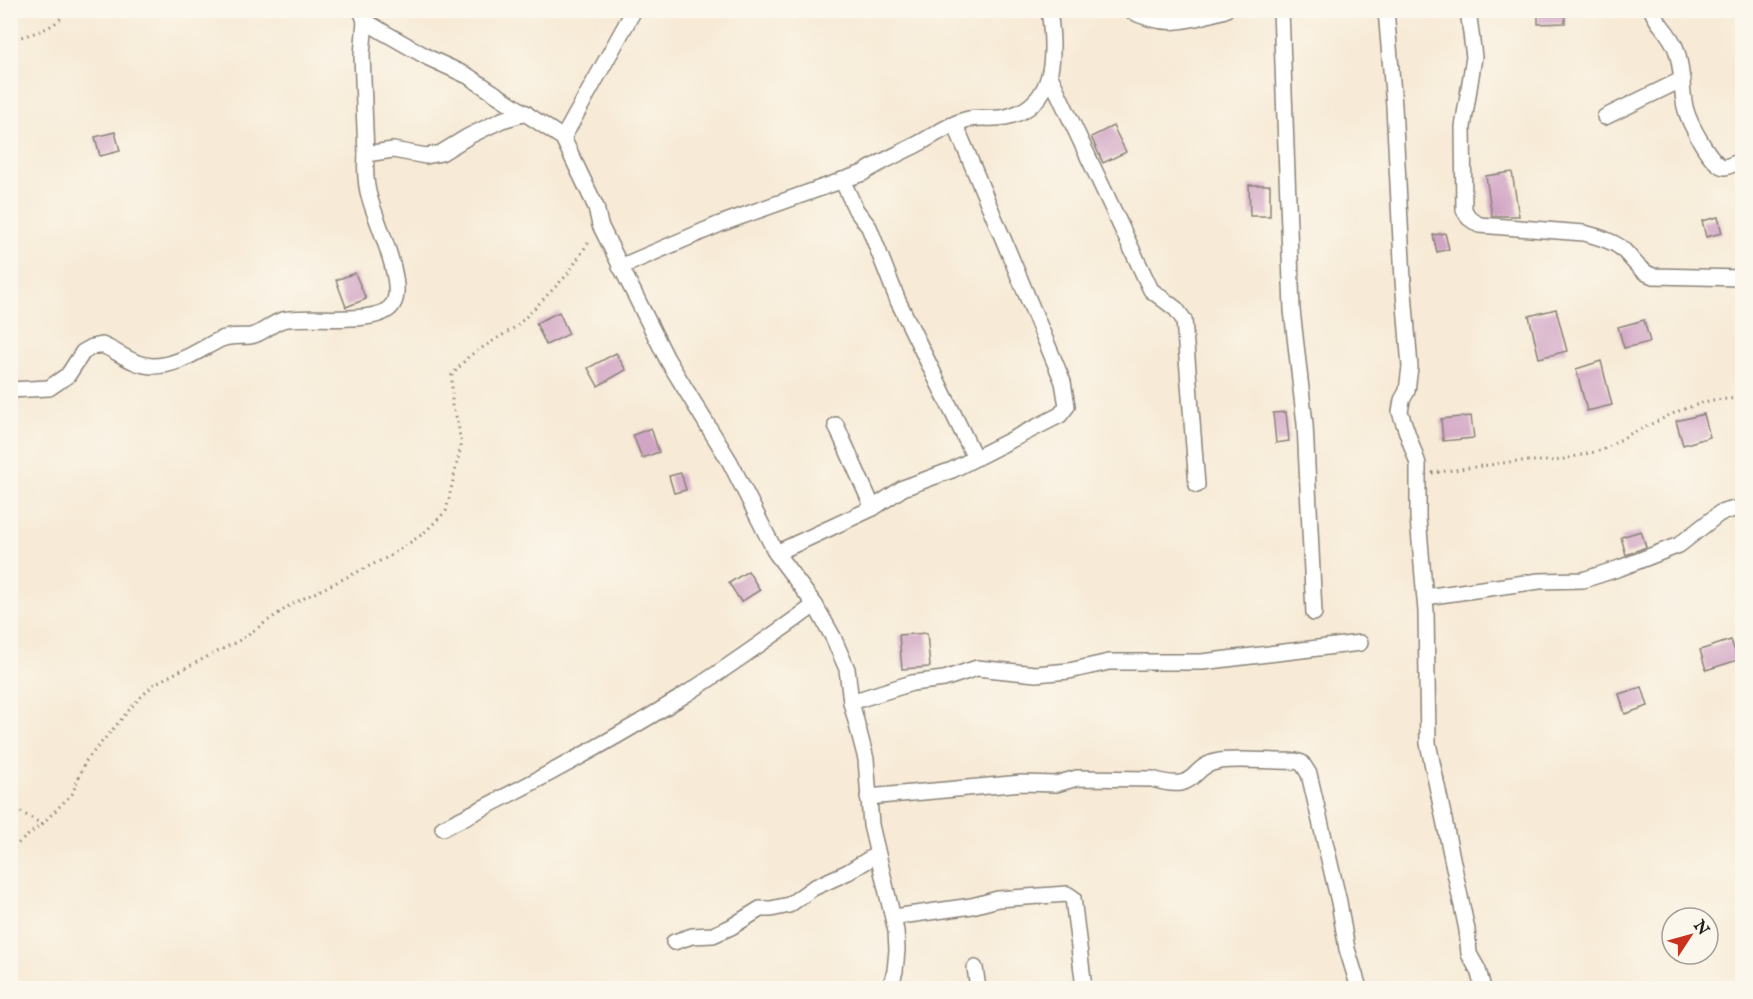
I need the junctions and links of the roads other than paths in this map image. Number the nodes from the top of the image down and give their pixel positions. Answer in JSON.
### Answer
{"nodes":[{"id":1,"x":634,"y":10,"type":"edge"},
{"id":2,"x":1049,"y":10,"type":"edge"},
{"id":3,"x":1129,"y":10,"type":"edge"},
{"id":4,"x":1225,"y":10,"type":"edge"},
{"id":5,"x":1281,"y":10,"type":"edge"},
{"id":6,"x":1386,"y":10,"type":"edge"},
{"id":7,"x":1468,"y":10,"type":"edge"},
{"id":8,"x":1652,"y":10,"type":"edge"},
{"id":9,"x":363,"y":16,"type":"edge"},
{"id":10,"x":1050,"y":76,"type":"junction"},
{"id":11,"x":1683,"y":79,"type":"junction"},
{"id":12,"x":526,"y":113,"type":"junction"},
{"id":13,"x":1605,"y":117,"type":"dead end"},
{"id":14,"x":955,"y":124,"type":"junction"},
{"id":15,"x":563,"y":138,"type":"junction"},
{"id":16,"x":366,"y":154,"type":"junction"},
{"id":17,"x":1743,"y":161,"type":"edge"},
{"id":18,"x":842,"y":180,"type":"junction"},
{"id":19,"x":620,"y":267,"type":"junction"},
{"id":20,"x":1743,"y":278,"type":"edge"},
{"id":21,"x":10,"y":390,"type":"edge"},
{"id":22,"x":836,"y":425,"type":"dead end"},
{"id":23,"x":975,"y":458,"type":"junction"},
{"id":24,"x":1197,"y":484,"type":"dead end"},
{"id":25,"x":1743,"y":507,"type":"edge"},
{"id":26,"x":873,"y":508,"type":"junction"},
{"id":27,"x":776,"y":553,"type":"junction"},
{"id":28,"x":1425,"y":597,"type":"junction"},
{"id":29,"x":815,"y":605,"type":"junction"},
{"id":30,"x":1314,"y":613,"type":"dead end"},
{"id":31,"x":1360,"y":643,"type":"dead end"},
{"id":32,"x":851,"y":702,"type":"junction"},
{"id":33,"x":868,"y":797,"type":"junction"},
{"id":34,"x":443,"y":828,"type":"dead end"},
{"id":35,"x":876,"y":855,"type":"junction"},
{"id":36,"x":894,"y":917,"type":"junction"},
{"id":37,"x":674,"y":942,"type":"dead end"},
{"id":38,"x":975,"y":968,"type":"dead end"},
{"id":39,"x":890,"y":988,"type":"edge"},
{"id":40,"x":978,"y":988,"type":"edge"},
{"id":41,"x":1084,"y":988,"type":"edge"},
{"id":42,"x":1359,"y":988,"type":"edge"},
{"id":43,"x":1483,"y":988,"type":"edge"}],
"edges":[{"from":1,"to":15,"type":"street"},
{"from":2,"to":10,"type":"street"},
{"from":3,"to":4,"type":"street"},
{"from":5,"to":30,"type":"street"},
{"from":6,"to":28,"type":"street"},
{"from":7,"to":20,"type":"street"},
{"from":8,"to":11,"type":"street"},
{"from":9,"to":12,"type":"street"},
{"from":9,"to":16,"type":"street"},
{"from":10,"to":14,"type":"street"},
{"from":10,"to":24,"type":"street"},
{"from":11,"to":13,"type":"street"},
{"from":11,"to":17,"type":"street"},
{"from":12,"to":15,"type":"street"},
{"from":12,"to":16,"type":"street"},
{"from":14,"to":18,"type":"street"},
{"from":14,"to":23,"type":"street"},
{"from":15,"to":19,"type":"street"},
{"from":16,"to":21,"type":"street"},
{"from":18,"to":19,"type":"street"},
{"from":18,"to":23,"type":"street"},
{"from":19,"to":27,"type":"street"},
{"from":22,"to":26,"type":"street"},
{"from":23,"to":26,"type":"street"},
{"from":25,"to":28,"type":"street"},
{"from":26,"to":27,"type":"street"},
{"from":27,"to":29,"type":"street"},
{"from":28,"to":43,"type":"street"},
{"from":29,"to":32,"type":"street"},
{"from":29,"to":34,"type":"street"},
{"from":31,"to":32,"type":"street"},
{"from":32,"to":33,"type":"street"},
{"from":33,"to":35,"type":"street"},
{"from":33,"to":42,"type":"street"},
{"from":35,"to":36,"type":"street"},
{"from":35,"to":37,"type":"street"},
{"from":36,"to":39,"type":"street"},
{"from":36,"to":41,"type":"street"},
{"from":38,"to":40,"type":"street"}]}
